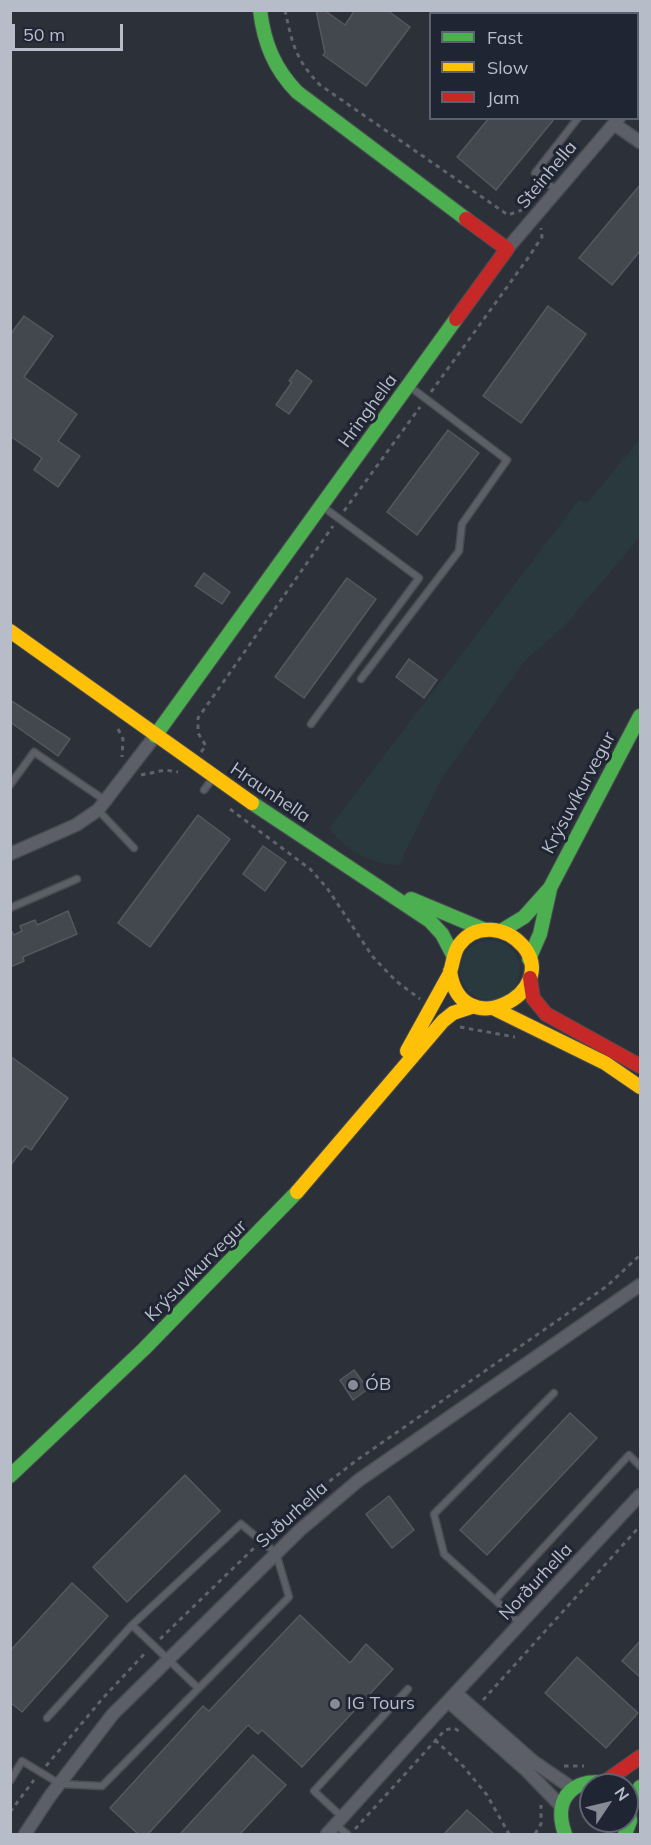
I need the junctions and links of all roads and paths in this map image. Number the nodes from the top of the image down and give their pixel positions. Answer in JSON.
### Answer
{"nodes":[{"id":1,"x":260,"y":10,"type":"edge"},
{"id":2,"x":285,"y":10,"type":"edge"},
{"id":3,"x":576,"y":120,"type":"edge"},
{"id":4,"x":616,"y":121,"type":"edge"},
{"id":5,"x":640,"y":141,"type":"edge"},
{"id":6,"x":557,"y":191,"type":"junction"},
{"id":7,"x":534,"y":218,"type":"junction"},
{"id":8,"x":507,"y":249,"type":"junction"},
{"id":9,"x":409,"y":385,"type":"junction"},
{"id":10,"x":426,"y":398,"type":"junction"},
{"id":11,"x":322,"y":506,"type":"junction"},
{"id":12,"x":339,"y":518,"type":"junction"},
{"id":13,"x":10,"y":631,"type":"edge"},
{"id":14,"x":361,"y":679,"type":"dead end"},
{"id":15,"x":640,"y":716,"type":"edge"},
{"id":16,"x":114,"y":724,"type":"dead end"},
{"id":17,"x":311,"y":724,"type":"dead end"},
{"id":18,"x":155,"y":736,"type":"junction"},
{"id":19,"x":206,"y":746,"type":"dead end"},
{"id":20,"x":131,"y":770,"type":"junction"},
{"id":21,"x":182,"y":774,"type":"dead end"},
{"id":22,"x":213,"y":777,"type":"junction"},
{"id":23,"x":10,"y":785,"type":"edge"},
{"id":24,"x":204,"y":790,"type":"joint"},
{"id":25,"x":102,"y":806,"type":"junction"},
{"id":26,"x":134,"y":848,"type":"dead end"},
{"id":27,"x":10,"y":854,"type":"edge"},
{"id":28,"x":77,"y":879,"type":"dead end"},
{"id":29,"x":366,"y":879,"type":"junction"},
{"id":30,"x":550,"y":888,"type":"junction"},
{"id":31,"x":10,"y":908,"type":"edge"},
{"id":32,"x":485,"y":930,"type":"junction"},
{"id":33,"x":501,"y":931,"type":"junction"},
{"id":34,"x":453,"y":955,"type":"junction"},
{"id":35,"x":529,"y":959,"type":"junction"},
{"id":36,"x":450,"y":971,"type":"junction"},
{"id":37,"x":530,"y":978,"type":"junction"},
{"id":38,"x":474,"y":1006,"type":"junction"},
{"id":39,"x":430,"y":1007,"type":"junction"},
{"id":40,"x":495,"y":1010,"type":"junction"},
{"id":41,"x":445,"y":1018,"type":"junction"},
{"id":42,"x":524,"y":1040,"type":"dead end"},
{"id":43,"x":640,"y":1066,"type":"edge"},
{"id":44,"x":392,"y":1078,"type":"junction"},
{"id":45,"x":640,"y":1087,"type":"edge"},
{"id":46,"x":640,"y":1285,"type":"edge"},
{"id":47,"x":554,"y":1393,"type":"dead end"},
{"id":48,"x":640,"y":1466,"type":"edge"},
{"id":49,"x":10,"y":1476,"type":"edge"},
{"id":50,"x":640,"y":1495,"type":"edge"},
{"id":51,"x":640,"y":1526,"type":"edge"},
{"id":52,"x":276,"y":1553,"type":"junction"},
{"id":53,"x":495,"y":1600,"type":"junction"},
{"id":54,"x":132,"y":1625,"type":"junction"},
{"id":55,"x":521,"y":1625,"type":"junction"},
{"id":56,"x":167,"y":1659,"type":"junction"},
{"id":57,"x":198,"y":1689,"type":"junction"},
{"id":58,"x":408,"y":1689,"type":"dead end"},
{"id":59,"x":453,"y":1698,"type":"junction"},
{"id":60,"x":483,"y":1705,"type":"dead end"},
{"id":61,"x":47,"y":1718,"type":"dead end"},
{"id":62,"x":462,"y":1733,"type":"dead end"},
{"id":63,"x":435,"y":1740,"type":"junction"},
{"id":64,"x":640,"y":1757,"type":"edge"},
{"id":65,"x":623,"y":1773,"type":"edge"},
{"id":66,"x":10,"y":1781,"type":"edge"},
{"id":67,"x":60,"y":1784,"type":"junction"},
{"id":68,"x":579,"y":1784,"type":"edge"},
{"id":69,"x":572,"y":1788,"type":"junction"},
{"id":70,"x":560,"y":1805,"type":"junction"},
{"id":71,"x":339,"y":1821,"type":"junction"},
{"id":72,"x":559,"y":1831,"type":"edge"},
{"id":73,"x":25,"y":1834,"type":"edge"},
{"id":74,"x":327,"y":1834,"type":"edge"},
{"id":75,"x":348,"y":1834,"type":"edge"},
{"id":76,"x":509,"y":1834,"type":"edge"}],
"edges":[{"from":1,"to":8,"type":"street"},
{"from":2,"to":7,"type":"path"},
{"from":3,"to":6,"type":"lane"},
{"from":4,"to":5,"type":"street","name":"Steinhella"},
{"from":4,"to":6,"type":"street","name":"Steinhella"},
{"from":6,"to":7,"type":"street","name":"Steinhella"},
{"from":7,"to":8,"type":"street","name":"Steinhella"},
{"from":7,"to":10,"type":"path"},
{"from":8,"to":9,"type":"street","name":"Hringhella"},
{"from":9,"to":10,"type":"lane"},
{"from":9,"to":11,"type":"street","name":"Hringhella"},
{"from":10,"to":12,"type":"path"},
{"from":10,"to":14,"type":"lane"},
{"from":11,"to":12,"type":"lane"},
{"from":11,"to":18,"type":"street","name":"Hringhella"},
{"from":12,"to":17,"type":"lane"},
{"from":12,"to":19,"type":"path"},
{"from":13,"to":18,"type":"street"},
{"from":15,"to":30,"type":"street","name":"Krýsuvíkurvegur"},
{"from":16,"to":20,"type":"path"},
{"from":18,"to":20,"type":"street"},
{"from":18,"to":22,"type":"street","name":"Hraunhella"},
{"from":20,"to":21,"type":"path"},
{"from":20,"to":25,"type":"street"},
{"from":22,"to":24,"type":"lane"},
{"from":22,"to":29,"type":"street","name":"Hraunhella"},
{"from":23,"to":25,"type":"lane"},
{"from":24,"to":39,"type":"path"},
{"from":25,"to":26,"type":"lane"},
{"from":25,"to":27,"type":"street"},
{"from":28,"to":31,"type":"lane"},
{"from":29,"to":32,"type":"street","name":"Hraunhella"},
{"from":29,"to":34,"type":"street","name":"Hraunhella"},
{"from":30,"to":33,"type":"street","name":"Krýsuvíkurvegur"},
{"from":30,"to":35,"type":"street","name":"Krýsuvíkurvegur"},
{"from":32,"to":33,"type":"street"},
{"from":32,"to":34,"type":"street"},
{"from":33,"to":35,"type":"street"},
{"from":34,"to":36,"type":"street"},
{"from":35,"to":37,"type":"street"},
{"from":36,"to":38,"type":"street"},
{"from":36,"to":39,"type":"street","name":"Krýsuvíkurvegur"},
{"from":37,"to":40,"type":"street"},
{"from":37,"to":43,"type":"street"},
{"from":38,"to":40,"type":"street"},
{"from":38,"to":41,"type":"street","name":"Krýsuvíkurvegur"},
{"from":39,"to":44,"type":"street","name":"Krýsuvíkurvegur"},
{"from":40,"to":45,"type":"street"},
{"from":41,"to":42,"type":"path"},
{"from":41,"to":44,"type":"street","name":"Krýsuvíkurvegur"},
{"from":44,"to":49,"type":"street","name":"Krýsuvíkurvegur"},
{"from":46,"to":52,"type":"street","name":"Suðurhella"},
{"from":47,"to":53,"type":"lane"},
{"from":48,"to":53,"type":"lane"},
{"from":50,"to":55,"type":"street","name":"Norðurhella"},
{"from":51,"to":60,"type":"path"},
{"from":52,"to":54,"type":"lane"},
{"from":52,"to":56,"type":"street","name":"Suðurhella"},
{"from":52,"to":57,"type":"lane"},
{"from":53,"to":55,"type":"lane"},
{"from":54,"to":56,"type":"lane"},
{"from":54,"to":61,"type":"lane"},
{"from":55,"to":59,"type":"street","name":"Norðurhella"},
{"from":56,"to":57,"type":"lane"},
{"from":56,"to":67,"type":"street","name":"Suðurhella"},
{"from":57,"to":67,"type":"lane"},
{"from":58,"to":71,"type":"lane"},
{"from":59,"to":69,"type":"street"},
{"from":59,"to":70,"type":"street"},
{"from":59,"to":71,"type":"street","name":"Norðurhella"},
{"from":62,"to":63,"type":"path"},
{"from":63,"to":75,"type":"path"},
{"from":63,"to":76,"type":"path"},
{"from":64,"to":65,"type":"street"},
{"from":66,"to":67,"type":"lane"},
{"from":67,"to":73,"type":"street","name":"Suðurhella"},
{"from":68,"to":69,"type":"street"},
{"from":69,"to":70,"type":"street"},
{"from":70,"to":72,"type":"street"},
{"from":71,"to":74,"type":"street","name":"Norðurhella"},
{"from":71,"to":75,"type":"lane"}]}
